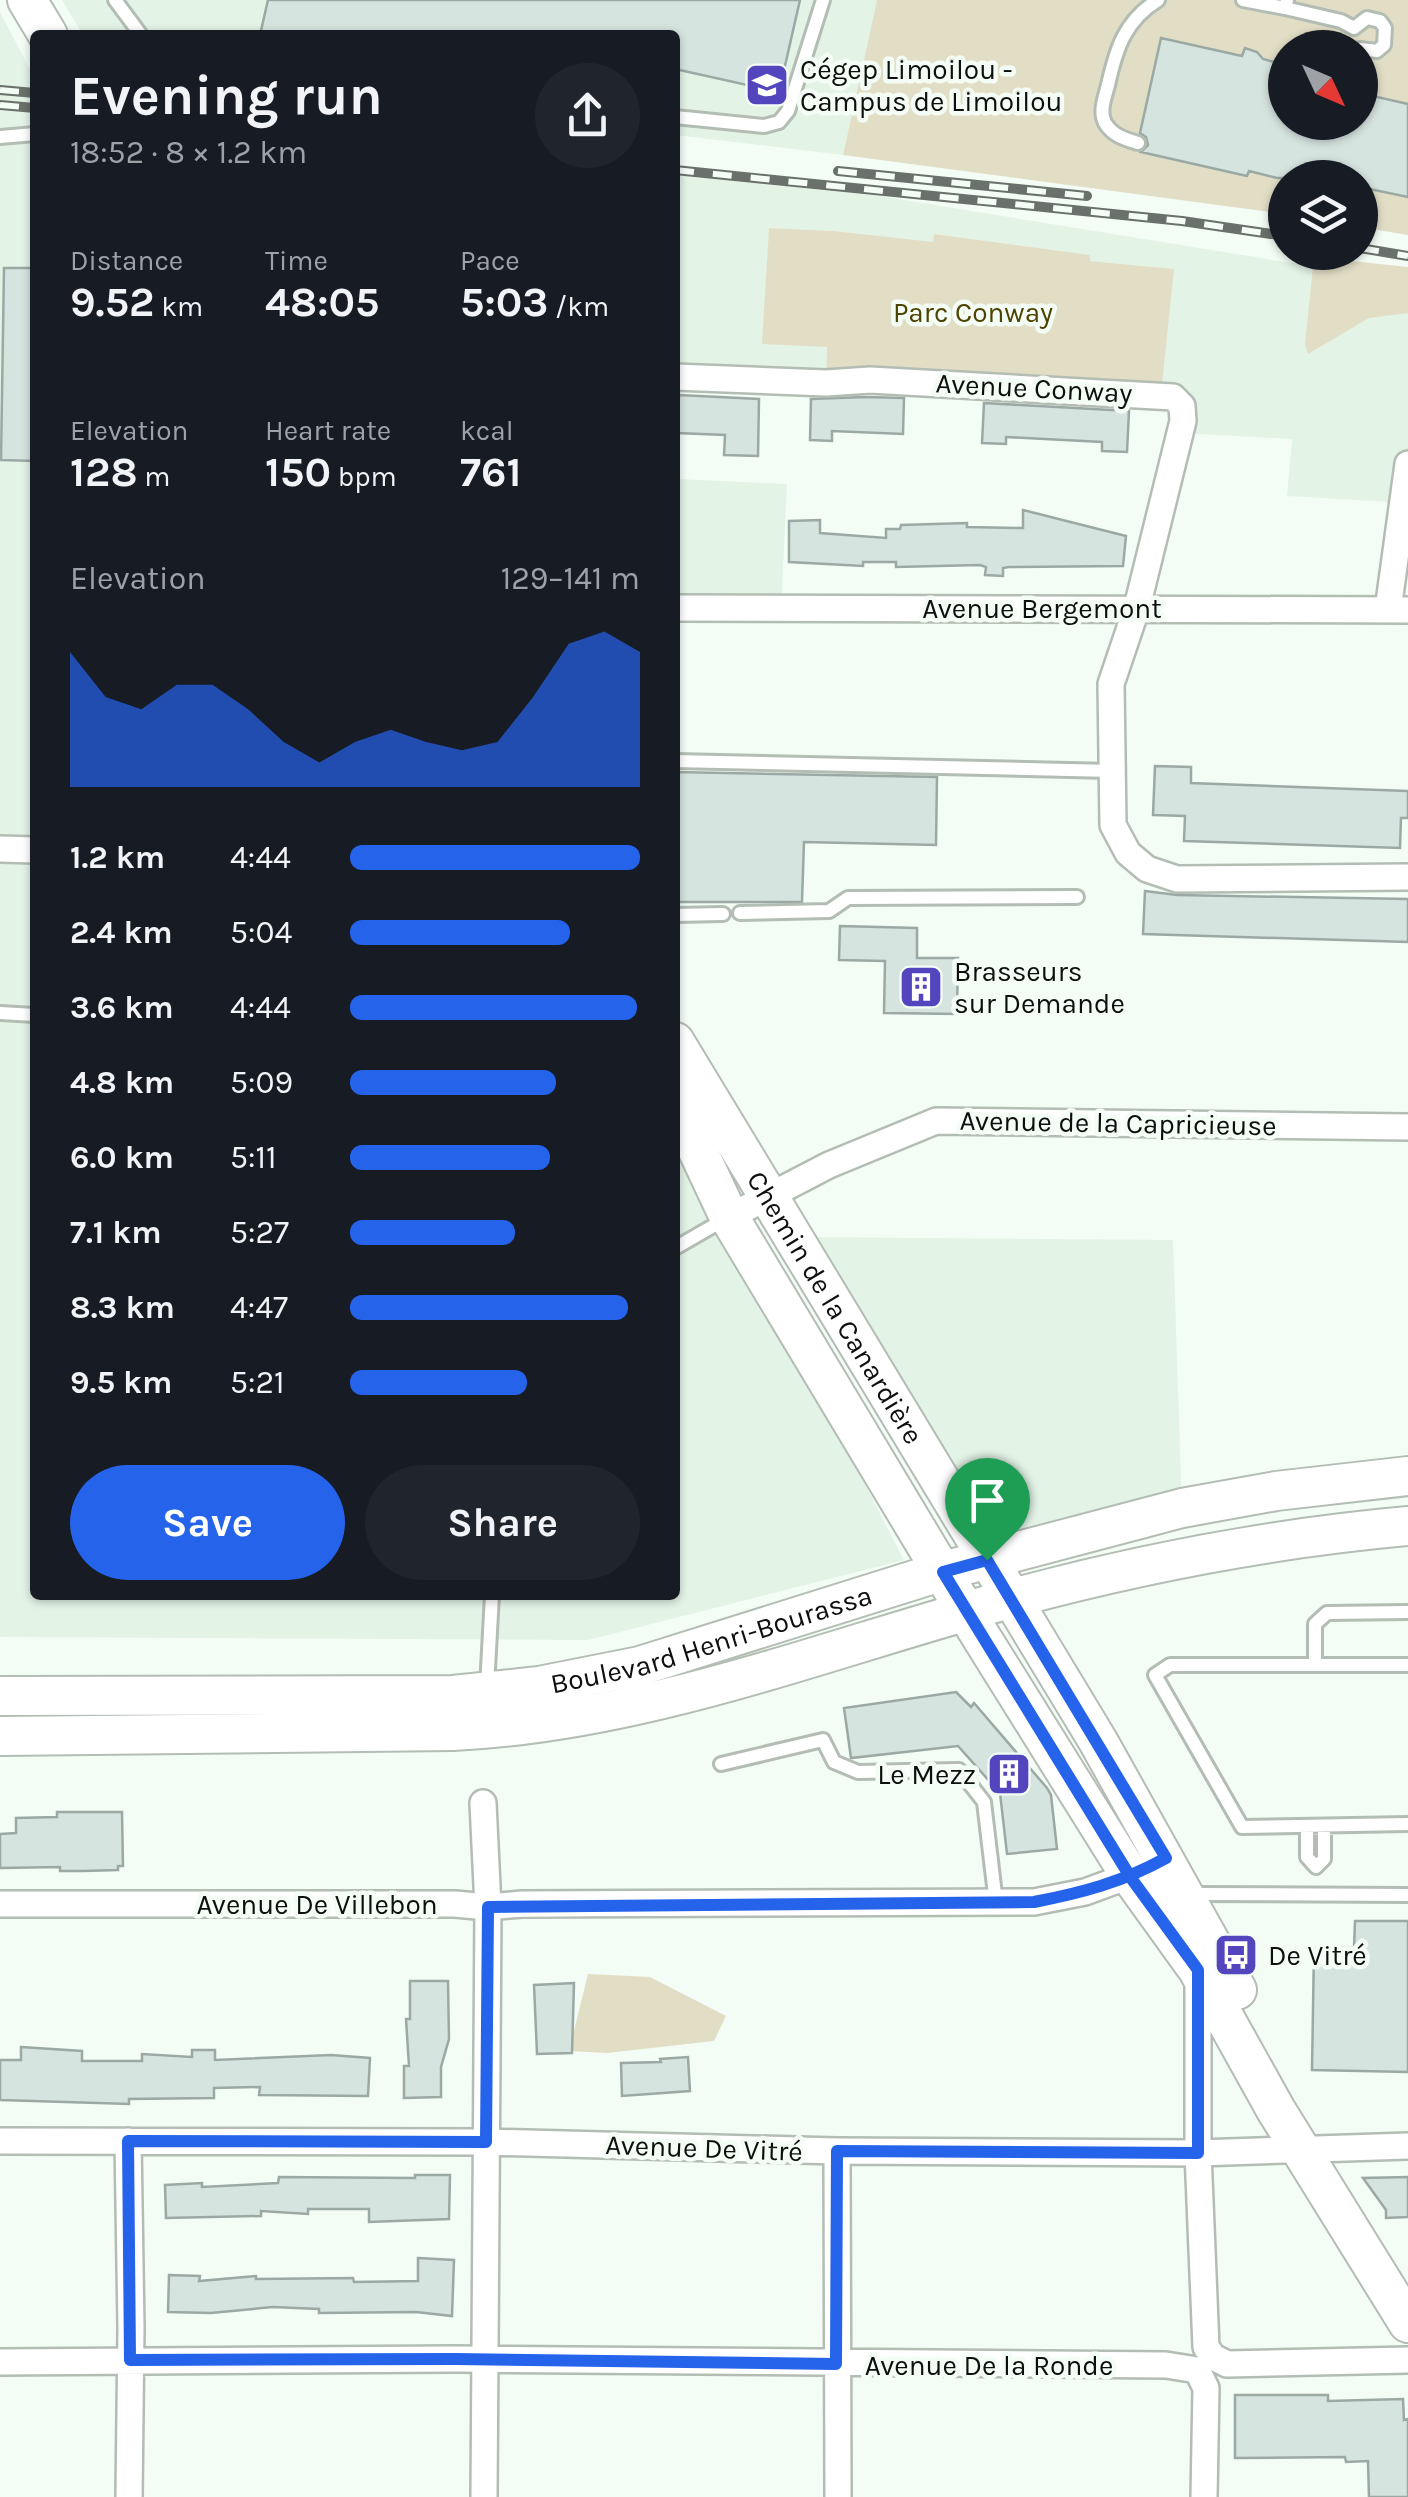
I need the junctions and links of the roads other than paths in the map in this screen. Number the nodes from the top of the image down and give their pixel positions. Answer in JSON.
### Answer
{"nodes":[{"id":1,"x":27,"y":0,"type":"edge"},
{"id":2,"x":114,"y":0,"type":"edge"},
{"id":3,"x":823,"y":0,"type":"edge"},
{"id":4,"x":1158,"y":0,"type":"edge"},
{"id":5,"x":1243,"y":0,"type":"edge"},
{"id":6,"x":1286,"y":4,"type":"edge"},
{"id":7,"x":1354,"y":28,"type":"joint"},
{"id":8,"x":45,"y":30,"type":"edge"},
{"id":9,"x":137,"y":30,"type":"edge"},
{"id":10,"x":1378,"y":50,"type":"edge"},
{"id":11,"x":680,"y":118,"type":"edge"},
{"id":12,"x":30,"y":134,"type":"edge"},
{"id":13,"x":0,"y":137,"type":"edge"},
{"id":14,"x":1138,"y":142,"type":"dead end"},
{"id":15,"x":680,"y":377,"type":"edge"},
{"id":16,"x":1408,"y":464,"type":"edge"},
{"id":17,"x":680,"y":608,"type":"edge"},
{"id":18,"x":1136,"y":608,"type":"junction"},
{"id":19,"x":1398,"y":610,"type":"edge"},
{"id":20,"x":680,"y":761,"type":"edge"},
{"id":21,"x":1112,"y":771,"type":"junction"},
{"id":22,"x":0,"y":849,"type":"edge"},
{"id":23,"x":30,"y":850,"type":"edge"},
{"id":24,"x":1408,"y":877,"type":"edge"},
{"id":25,"x":1078,"y":897,"type":"dead end"},
{"id":26,"x":740,"y":913,"type":"dead end"},
{"id":27,"x":723,"y":914,"type":"dead end"},
{"id":28,"x":680,"y":915,"type":"edge"},
{"id":29,"x":0,"y":1013,"type":"edge"},
{"id":30,"x":30,"y":1015,"type":"edge"},
{"id":31,"x":680,"y":1050,"type":"edge"},
{"id":32,"x":680,"y":1113,"type":"edge"},
{"id":33,"x":1408,"y":1127,"type":"edge"},
{"id":34,"x":768,"y":1194,"type":"junction"},
{"id":35,"x":729,"y":1216,"type":"junction"},
{"id":36,"x":680,"y":1245,"type":"edge"},
{"id":37,"x":1408,"y":1476,"type":"edge"},
{"id":38,"x":1408,"y":1526,"type":"edge"},
{"id":39,"x":987,"y":1560,"type":"junction"},
{"id":40,"x":943,"y":1572,"type":"junction"},
{"id":41,"x":1010,"y":1599,"type":"junction"},
{"id":42,"x":492,"y":1600,"type":"edge"},
{"id":43,"x":968,"y":1612,"type":"junction"},
{"id":44,"x":1408,"y":1612,"type":"edge"},
{"id":45,"x":1408,"y":1664,"type":"edge"},
{"id":46,"x":1315,"y":1665,"type":"junction"},
{"id":47,"x":487,"y":1691,"type":"junction"},
{"id":48,"x":0,"y":1696,"type":"edge"},
{"id":49,"x":484,"y":1729,"type":"junction"},
{"id":50,"x":0,"y":1736,"type":"edge"},
{"id":51,"x":721,"y":1764,"type":"dead end"},
{"id":52,"x":483,"y":1803,"type":"dead end"},
{"id":53,"x":1408,"y":1824,"type":"edge"},
{"id":54,"x":1307,"y":1826,"type":"junction"},
{"id":55,"x":1324,"y":1826,"type":"junction"},
{"id":56,"x":1166,"y":1858,"type":"junction"},
{"id":57,"x":1316,"y":1868,"type":"junction"},
{"id":58,"x":1131,"y":1878,"type":"junction"},
{"id":59,"x":1185,"y":1894,"type":"junction"},
{"id":60,"x":1316,"y":1894,"type":"junction"},
{"id":61,"x":1408,"y":1894,"type":"edge"},
{"id":62,"x":996,"y":1902,"type":"junction"},
{"id":63,"x":0,"y":1904,"type":"edge"},
{"id":64,"x":488,"y":1907,"type":"junction"},
{"id":65,"x":1198,"y":1970,"type":"junction"},
{"id":66,"x":0,"y":2141,"type":"edge"},
{"id":67,"x":128,"y":2141,"type":"junction"},
{"id":68,"x":486,"y":2142,"type":"junction"},
{"id":69,"x":1408,"y":2146,"type":"edge"},
{"id":70,"x":1302,"y":2150,"type":"junction"},
{"id":71,"x":837,"y":2151,"type":"junction"},
{"id":72,"x":1198,"y":2153,"type":"junction"},
{"id":73,"x":1408,"y":2323,"type":"edge"},
{"id":74,"x":130,"y":2360,"type":"junction"},
{"id":75,"x":484,"y":2360,"type":"junction"},
{"id":76,"x":1408,"y":2360,"type":"edge"},
{"id":77,"x":0,"y":2362,"type":"edge"},
{"id":78,"x":836,"y":2364,"type":"junction"},
{"id":79,"x":1206,"y":2364,"type":"junction"},
{"id":80,"x":129,"y":2497,"type":"edge"},
{"id":81,"x":484,"y":2497,"type":"edge"},
{"id":82,"x":838,"y":2497,"type":"edge"},
{"id":83,"x":1204,"y":2497,"type":"edge"}],
"edges":[{"from":1,"to":8,"type":"main road"},
{"from":2,"to":9,"type":"lane"},
{"from":3,"to":11,"type":"lane"},
{"from":4,"to":14,"type":"lane"},
{"from":5,"to":6,"type":"lane"},
{"from":6,"to":7,"type":"lane"},
{"from":7,"to":10,"type":"lane"},
{"from":12,"to":13,"type":"lane"},
{"from":15,"to":18,"type":"street","name":"Avenue Conway"},
{"from":16,"to":19,"type":"street"},
{"from":17,"to":18,"type":"street","name":"Avenue Bergemont"},
{"from":18,"to":19,"type":"street","name":"Avenue Bergemont"},
{"from":18,"to":21,"type":"street"},
{"from":20,"to":21,"type":"lane"},
{"from":21,"to":24,"type":"street"},
{"from":22,"to":23,"type":"street"},
{"from":25,"to":26,"type":"lane"},
{"from":27,"to":28,"type":"lane"},
{"from":29,"to":30,"type":"lane"},
{"from":31,"to":34,"type":"main road","name":"Chemin de la Canardière"},
{"from":32,"to":35,"type":"main road","name":"Chemin de la Canardière"},
{"from":33,"to":34,"type":"street","name":"Avenue de la Capricieuse"},
{"from":34,"to":35,"type":"street","name":"Avenue de la Capricieuse"},
{"from":34,"to":39,"type":"main road","name":"Chemin de la Canardière"},
{"from":35,"to":36,"type":"lane"},
{"from":35,"to":40,"type":"main road","name":"Chemin de la Canardière"},
{"from":37,"to":39,"type":"main road","name":"Boulevard Henri-Bourassa"},
{"from":38,"to":41,"type":"main road","name":"Boulevard Henri-Bourassa"},
{"from":39,"to":40,"type":"main road","name":"Boulevard Henri-Bourassa"},
{"from":39,"to":41,"type":"main road","name":"Chemin de la Canardière"},
{"from":40,"to":43,"type":"main road","name":"Chemin de la Canardière"},
{"from":40,"to":47,"type":"main road","name":"Boulevard Henri-Bourassa"},
{"from":41,"to":43,"type":"main road","name":"Boulevard Henri-Bourassa"},
{"from":41,"to":56,"type":"main road","name":"Chemin de la Canardière"},
{"from":42,"to":47,"type":"lane"},
{"from":43,"to":49,"type":"main road","name":"Boulevard Henri-Bourassa"},
{"from":43,"to":58,"type":"main road","name":"Chemin de la Canardière"},
{"from":44,"to":46,"type":"lane"},
{"from":45,"to":46,"type":"lane"},
{"from":46,"to":54,"type":"lane"},
{"from":47,"to":48,"type":"main road","name":"Boulevard Henri-Bourassa"},
{"from":47,"to":49,"type":"lane"},
{"from":49,"to":50,"type":"main road","name":"Boulevard Henri-Bourassa"},
{"from":51,"to":62,"type":"lane"},
{"from":52,"to":64,"type":"street"},
{"from":53,"to":55,"type":"lane"},
{"from":54,"to":55,"type":"lane"},
{"from":54,"to":57,"type":"lane"},
{"from":55,"to":57,"type":"lane"},
{"from":56,"to":58,"type":"street","name":"Avenue De Villebon"},
{"from":56,"to":59,"type":"main road","name":"Chemin de la Canardière"},
{"from":57,"to":60,"type":"lane"},
{"from":58,"to":62,"type":"street","name":"Avenue De Villebon"},
{"from":58,"to":65,"type":"main road","name":"Chemin de la Canardière"},
{"from":59,"to":60,"type":"lane"},
{"from":59,"to":70,"type":"main road","name":"Chemin de la Canardière"},
{"from":60,"to":61,"type":"lane"},
{"from":62,"to":64,"type":"street","name":"Avenue De Villebon"},
{"from":63,"to":64,"type":"street","name":"Avenue De Villebon"},
{"from":64,"to":68,"type":"street"},
{"from":65,"to":70,"type":"main road","name":"Chemin de la Canardière"},
{"from":65,"to":72,"type":"street"},
{"from":66,"to":67,"type":"street","name":"Avenue De Vitré"},
{"from":67,"to":68,"type":"street","name":"Avenue De Vitré"},
{"from":67,"to":74,"type":"street"},
{"from":68,"to":71,"type":"street","name":"Avenue De Vitré"},
{"from":68,"to":75,"type":"street"},
{"from":69,"to":70,"type":"street","name":"Avenue De Vitré"},
{"from":70,"to":72,"type":"street","name":"Avenue De Vitré"},
{"from":70,"to":73,"type":"main road","name":"Chemin de la Canardière"},
{"from":71,"to":72,"type":"street","name":"Avenue De Vitré"},
{"from":71,"to":78,"type":"street"},
{"from":72,"to":79,"type":"street"},
{"from":74,"to":75,"type":"street","name":"Avenue De la Ronde"},
{"from":74,"to":77,"type":"street","name":"Avenue De la Ronde"},
{"from":74,"to":80,"type":"street"},
{"from":75,"to":78,"type":"street","name":"Avenue De la Ronde"},
{"from":75,"to":81,"type":"street"},
{"from":76,"to":79,"type":"street","name":"Avenue De la Ronde"},
{"from":78,"to":79,"type":"street","name":"Avenue De la Ronde"},
{"from":78,"to":82,"type":"street"},
{"from":79,"to":83,"type":"street"}]}
